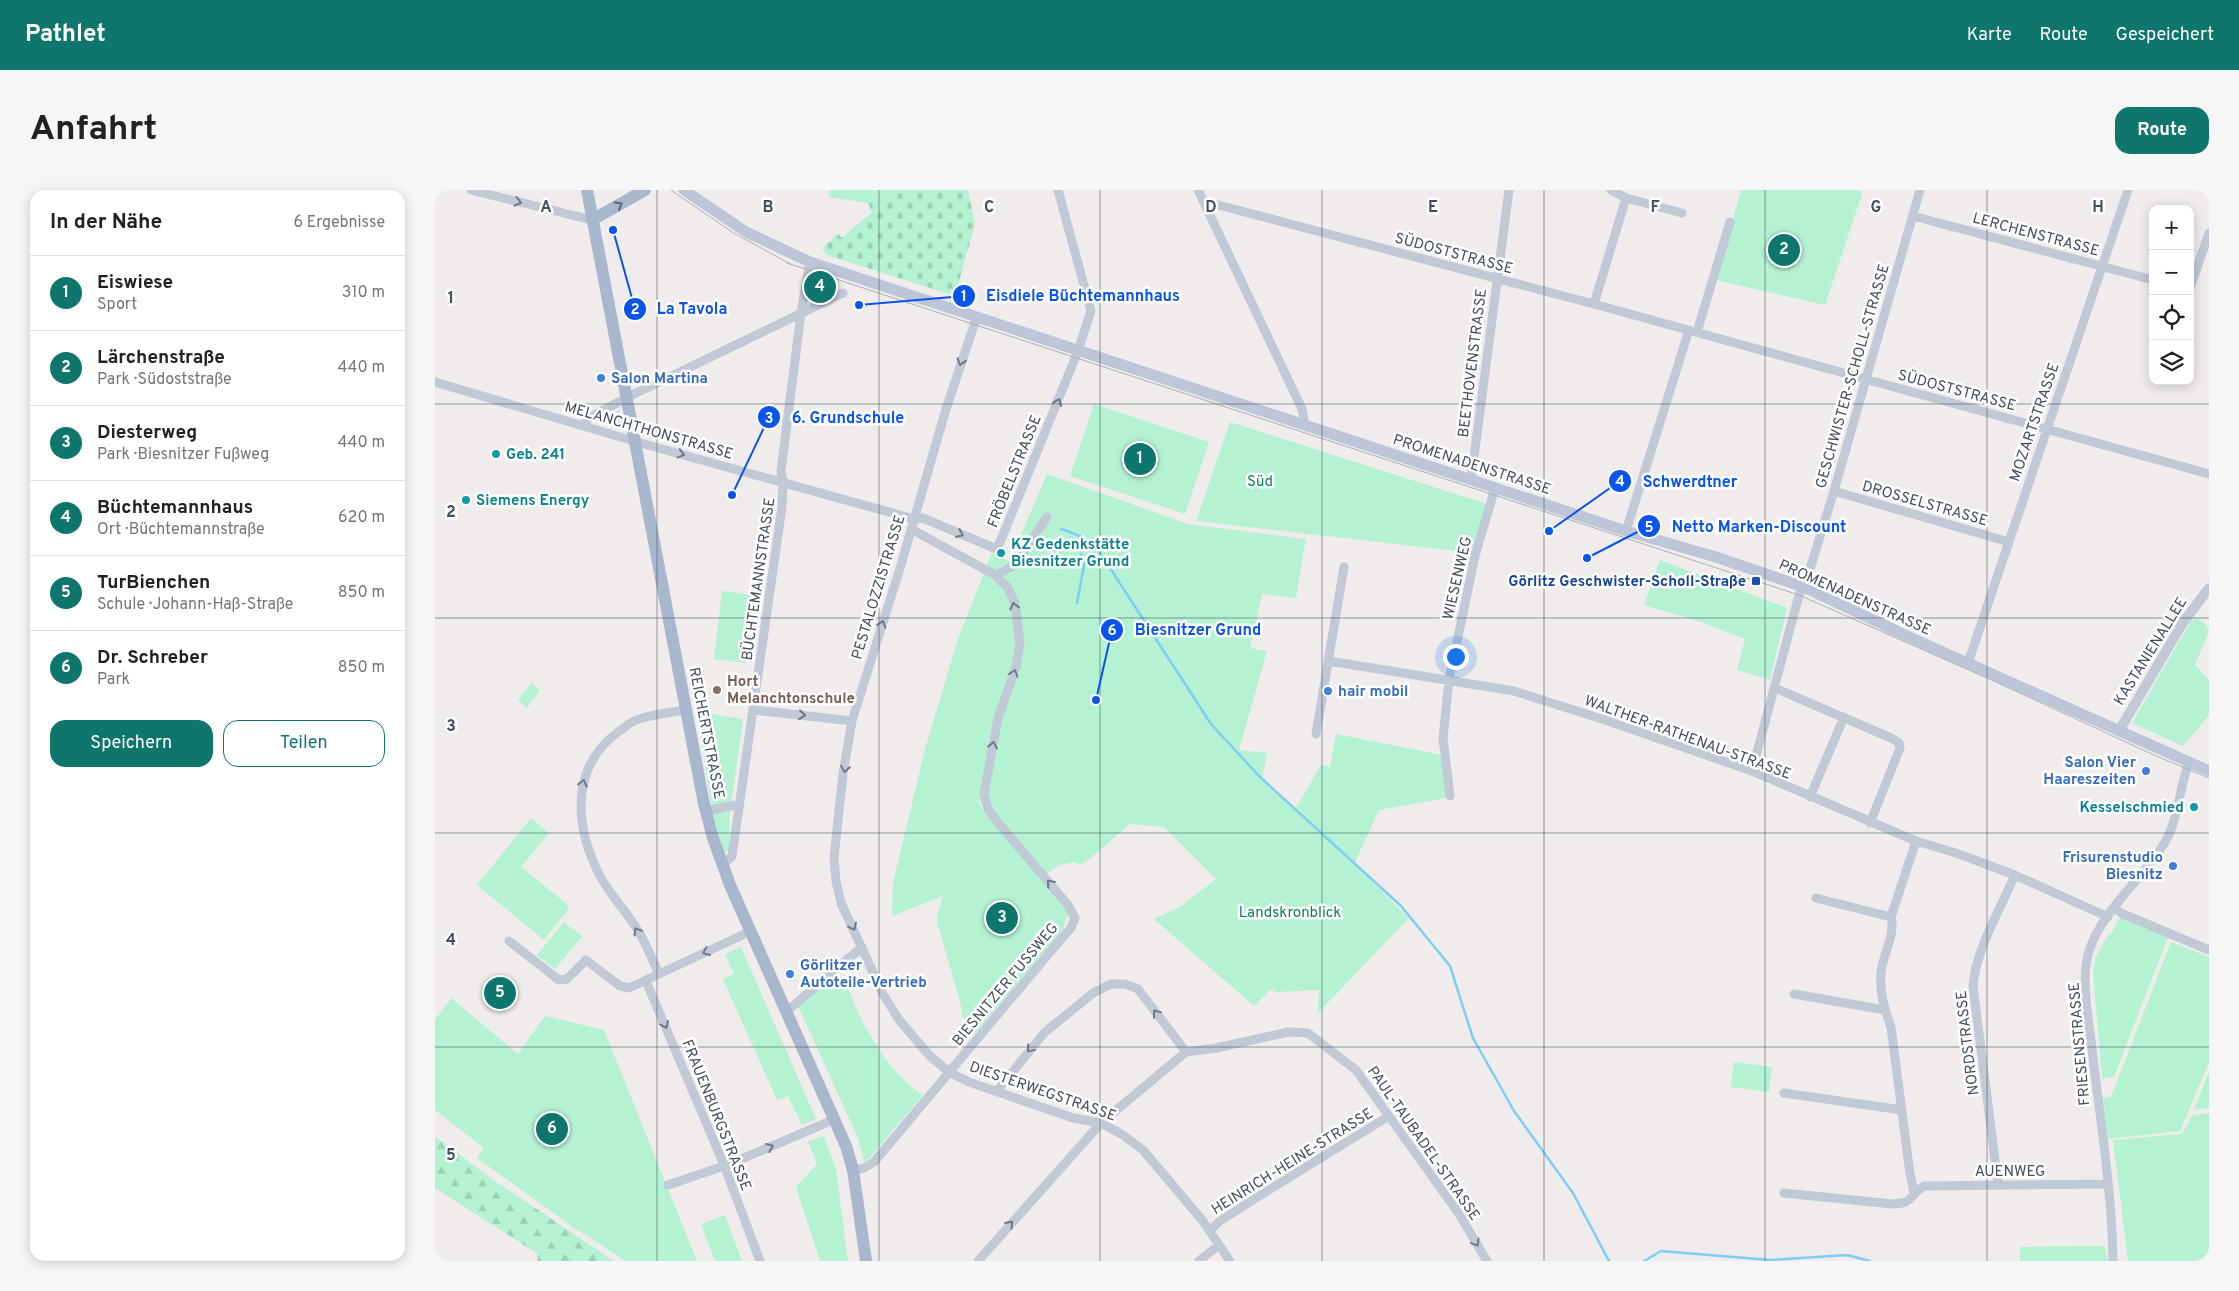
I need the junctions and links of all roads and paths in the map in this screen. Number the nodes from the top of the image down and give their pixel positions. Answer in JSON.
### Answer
{"nodes":[{"id":1,"x":471,"y":190,"type":"edge"},
{"id":2,"x":587,"y":190,"type":"edge"},
{"id":3,"x":645,"y":190,"type":"edge"},
{"id":4,"x":684,"y":190,"type":"edge"},
{"id":5,"x":1058,"y":190,"type":"edge"},
{"id":6,"x":1198,"y":190,"type":"edge"},
{"id":7,"x":1509,"y":190,"type":"edge"},
{"id":8,"x":1611,"y":190,"type":"edge"},
{"id":9,"x":1920,"y":190,"type":"edge"},
{"id":10,"x":2128,"y":190,"type":"edge"},
{"id":11,"x":1626,"y":198,"type":"junction"},
{"id":12,"x":1203,"y":201,"type":"junction"},
{"id":13,"x":1682,"y":213,"type":"dead end"},
{"id":14,"x":1913,"y":216,"type":"junction"},
{"id":15,"x":592,"y":220,"type":"junction"},
{"id":16,"x":1730,"y":222,"type":"dead end"},
{"id":17,"x":2209,"y":233,"type":"edge"},
{"id":18,"x":809,"y":262,"type":"junction"},
{"id":19,"x":2103,"y":266,"type":"junction"},
{"id":20,"x":2194,"y":276,"type":"edge"},
{"id":21,"x":1496,"y":278,"type":"junction"},
{"id":22,"x":2149,"y":279,"type":"edge"},
{"id":23,"x":843,"y":293,"type":"dead end"},
{"id":24,"x":1593,"y":304,"type":"junction"},
{"id":25,"x":801,"y":313,"type":"junction"},
{"id":26,"x":977,"y":316,"type":"junction"},
{"id":27,"x":1693,"y":331,"type":"junction"},
{"id":28,"x":1079,"y":351,"type":"junction"},
{"id":29,"x":1865,"y":379,"type":"junction"},
{"id":30,"x":435,"y":382,"type":"edge"},
{"id":31,"x":626,"y":398,"type":"junction"},
{"id":32,"x":1302,"y":424,"type":"junction"},
{"id":33,"x":583,"y":425,"type":"junction"},
{"id":34,"x":2046,"y":428,"type":"junction"},
{"id":35,"x":634,"y":441,"type":"junction"},
{"id":36,"x":2209,"y":474,"type":"edge"},
{"id":37,"x":1471,"y":480,"type":"junction"},
{"id":38,"x":783,"y":482,"type":"junction"},
{"id":39,"x":1495,"y":488,"type":"junction"},
{"id":40,"x":1834,"y":491,"type":"junction"},
{"id":41,"x":914,"y":518,"type":"junction"},
{"id":42,"x":1047,"y":518,"type":"dead end"},
{"id":43,"x":911,"y":529,"type":"junction"},
{"id":44,"x":1625,"y":531,"type":"junction"},
{"id":45,"x":2009,"y":542,"type":"junction"},
{"id":46,"x":1343,"y":567,"type":"dead end"},
{"id":47,"x":995,"y":574,"type":"junction"},
{"id":48,"x":1804,"y":587,"type":"junction"},
{"id":49,"x":2209,"y":588,"type":"edge"},
{"id":50,"x":1329,"y":661,"type":"junction"},
{"id":51,"x":1968,"y":664,"type":"junction"},
{"id":52,"x":1449,"y":680,"type":"junction"},
{"id":53,"x":1775,"y":688,"type":"junction"},
{"id":54,"x":686,"y":710,"type":"junction"},
{"id":55,"x":753,"y":710,"type":"junction"},
{"id":56,"x":1844,"y":718,"type":"junction"},
{"id":57,"x":853,"y":720,"type":"junction"},
{"id":58,"x":2119,"y":731,"type":"junction"},
{"id":59,"x":1316,"y":734,"type":"dead end"},
{"id":60,"x":2189,"y":763,"type":"junction"},
{"id":61,"x":2209,"y":770,"type":"edge"},
{"id":62,"x":1752,"y":771,"type":"junction"},
{"id":63,"x":1450,"y":796,"type":"dead end"},
{"id":64,"x":1811,"y":797,"type":"junction"},
{"id":65,"x":740,"y":804,"type":"junction"},
{"id":66,"x":707,"y":811,"type":"junction"},
{"id":67,"x":1870,"y":822,"type":"junction"},
{"id":68,"x":1916,"y":841,"type":"junction"},
{"id":69,"x":723,"y":865,"type":"junction"},
{"id":70,"x":2015,"y":875,"type":"junction"},
{"id":71,"x":1816,"y":898,"type":"dead end"},
{"id":72,"x":2114,"y":908,"type":"junction"},
{"id":73,"x":1891,"y":916,"type":"junction"},
{"id":74,"x":2108,"y":917,"type":"junction"},
{"id":75,"x":751,"y":931,"type":"junction"},
{"id":76,"x":509,"y":941,"type":"dead end"},
{"id":77,"x":862,"y":947,"type":"junction"},
{"id":78,"x":2209,"y":950,"type":"edge"},
{"id":79,"x":659,"y":974,"type":"junction"},
{"id":80,"x":646,"y":981,"type":"junction"},
{"id":81,"x":1794,"y":994,"type":"dead end"},
{"id":82,"x":1885,"y":1010,"type":"junction"},
{"id":83,"x":786,"y":1012,"type":"junction"},
{"id":84,"x":1186,"y":1052,"type":"junction"},
{"id":85,"x":949,"y":1072,"type":"junction"},
{"id":86,"x":997,"y":1091,"type":"junction"},
{"id":87,"x":1784,"y":1093,"type":"dead end"},
{"id":88,"x":1902,"y":1110,"type":"junction"},
{"id":89,"x":1389,"y":1116,"type":"junction"},
{"id":90,"x":835,"y":1119,"type":"junction"},
{"id":91,"x":1101,"y":1123,"type":"junction"},
{"id":92,"x":724,"y":1165,"type":"junction"},
{"id":93,"x":853,"y":1170,"type":"junction"},
{"id":94,"x":668,"y":1184,"type":"dead end"},
{"id":95,"x":1998,"y":1184,"type":"junction"},
{"id":96,"x":2107,"y":1184,"type":"junction"},
{"id":97,"x":1914,"y":1192,"type":"junction"},
{"id":98,"x":1784,"y":1193,"type":"dead end"},
{"id":99,"x":1210,"y":1230,"type":"junction"},
{"id":100,"x":1219,"y":1245,"type":"junction"},
{"id":101,"x":761,"y":1261,"type":"edge"},
{"id":102,"x":865,"y":1261,"type":"edge"},
{"id":103,"x":978,"y":1261,"type":"edge"},
{"id":104,"x":1199,"y":1261,"type":"edge"},
{"id":105,"x":1230,"y":1261,"type":"edge"},
{"id":106,"x":1487,"y":1261,"type":"edge"},
{"id":107,"x":2113,"y":1261,"type":"edge"}],
"edges":[{"from":1,"to":15,"type":"street","one_way":true},
{"from":2,"to":15,"type":"main road","name":"REICHERTSTRASSE"},
{"from":15,"to":3,"type":"main road","one_way":true},
{"from":4,"to":18,"type":"main road","name":"PROMENADENSTRASSE"},
{"from":5,"to":28,"type":"street"},
{"from":6,"to":12,"type":"street"},
{"from":7,"to":21,"type":"street","name":"BEETHOVENSTRASSE"},
{"from":8,"to":11,"type":"street"},
{"from":9,"to":14,"type":"street","name":"GESCHWISTER-SCHOLL-STRASSE"},
{"from":10,"to":19,"type":"street","name":"MOZARTSTRASSE"},
{"from":11,"to":13,"type":"street"},
{"from":11,"to":24,"type":"street"},
{"from":12,"to":21,"type":"street","name":"SÜDOSTSTRASSE"},
{"from":12,"to":32,"type":"street"},
{"from":14,"to":19,"type":"street","name":"LERCHENSTRASSE"},
{"from":14,"to":29,"type":"street","name":"GESCHWISTER-SCHOLL-STRASSE"},
{"from":15,"to":31,"type":"main road","name":"REICHERTSTRASSE"},
{"from":16,"to":27,"type":"street"},
{"from":17,"to":20,"type":"street"},
{"from":18,"to":25,"type":"street","name":"BÜCHTEMANNSTRASSE"},
{"from":18,"to":26,"type":"main road","name":"PROMENADENSTRASSE"},
{"from":19,"to":22,"type":"street","name":"LERCHENSTRASSE"},
{"from":19,"to":34,"type":"street","name":"MOZARTSTRASSE"},
{"from":21,"to":24,"type":"street","name":"SÜDOSTSTRASSE"},
{"from":21,"to":37,"type":"street","name":"BEETHOVENSTRASSE"},
{"from":23,"to":25,"type":"street"},
{"from":24,"to":27,"type":"street","name":"SÜDOSTSTRASSE"},
{"from":25,"to":31,"type":"street"},
{"from":25,"to":38,"type":"street","name":"BÜCHTEMANNSTRASSE"},
{"from":26,"to":28,"type":"main road","name":"PROMENADENSTRASSE"},
{"from":26,"to":41,"type":"street","name":"PESTALOZZISTRASSE","one_way":true},
{"from":27,"to":29,"type":"street","name":"SÜDOSTSTRASSE"},
{"from":27,"to":44,"type":"street"},
{"from":28,"to":32,"type":"main road","name":"PROMENADENSTRASSE"},
{"from":41,"to":28,"type":"street","name":"FRÖBELSTRASSE","one_way":true},
{"from":29,"to":34,"type":"street","name":"SÜDOSTSTRASSE"},
{"from":29,"to":40,"type":"street","name":"GESCHWISTER-SCHOLL-STRASSE"},
{"from":30,"to":33,"type":"street","name":"MELANCHTHONSTRASSE"},
{"from":31,"to":33,"type":"street"},
{"from":31,"to":35,"type":"main road","name":"REICHERTSTRASSE"},
{"from":32,"to":37,"type":"main road","name":"PROMENADENSTRASSE"},
{"from":33,"to":35,"type":"street","name":"MELANCHTHONSTRASSE"},
{"from":34,"to":36,"type":"street","name":"SÜDOSTSTRASSE"},
{"from":34,"to":45,"type":"street","name":"MOZARTSTRASSE"},
{"from":35,"to":38,"type":"street","name":"MELANCHTHONSTRASSE","one_way":true},
{"from":35,"to":54,"type":"main road","name":"REICHERTSTRASSE"},
{"from":37,"to":39,"type":"main road","name":"PROMENADENSTRASSE"},
{"from":38,"to":41,"type":"street","name":"MELANCHTHONSTRASSE"},
{"from":38,"to":55,"type":"street","name":"BÜCHTEMANNSTRASSE"},
{"from":39,"to":44,"type":"main road","name":"PROMENADENSTRASSE"},
{"from":39,"to":52,"type":"street","name":"WIESENWEG"},
{"from":40,"to":45,"type":"street","name":"DROSSELSTRASSE"},
{"from":40,"to":48,"type":"street","name":"GESCHWISTER-SCHOLL-STRASSE"},
{"from":41,"to":43,"type":"street","name":"PESTALOZZISTRASSE"},
{"from":42,"to":47,"type":"street"},
{"from":43,"to":47,"type":"street"},
{"from":57,"to":43,"type":"street","name":"PESTALOZZISTRASSE","one_way":true},
{"from":44,"to":48,"type":"main road","name":"PROMENADENSTRASSE"},
{"from":45,"to":51,"type":"street","name":"MOZARTSTRASSE"},
{"from":46,"to":50,"type":"street"},
{"from":85,"to":47,"type":"street","name":"BIESNITZER FUSSWEG","one_way":true},
{"from":48,"to":51,"type":"main road","name":"PROMENADENSTRASSE"},
{"from":48,"to":53,"type":"street","name":"GESCHWISTER-SCHOLL-STRASSE"},
{"from":49,"to":58,"type":"street","name":"KASTANIENALLEE"},
{"from":50,"to":52,"type":"street","name":"WALTHER-RATHENAU-STRASSE"},
{"from":50,"to":59,"type":"street"},
{"from":51,"to":58,"type":"main road","name":"PROMENADENSTRASSE"},
{"from":52,"to":62,"type":"street","name":"WALTHER-RATHENAU-STRASSE"},
{"from":52,"to":63,"type":"street","name":"WIESENWEG"},
{"from":53,"to":56,"type":"street"},
{"from":53,"to":62,"type":"street","name":"GESCHWISTER-SCHOLL-STRASSE"},
{"from":54,"to":66,"type":"main road","name":"REICHERTSTRASSE"},
{"from":79,"to":54,"type":"street","one_way":true},
{"from":55,"to":57,"type":"street","one_way":true},
{"from":55,"to":65,"type":"street","name":"BÜCHTEMANNSTRASSE"},
{"from":56,"to":64,"type":"street"},
{"from":56,"to":67,"type":"street"},
{"from":57,"to":77,"type":"street","name":"PESTALOZZISTRASSE","one_way":true},
{"from":58,"to":60,"type":"main road","name":"PROMENADENSTRASSE"},
{"from":60,"to":61,"type":"main road","name":"PROMENADENSTRASSE"},
{"from":60,"to":72,"type":"street","name":"FRIESENSTRASSE"},
{"from":62,"to":64,"type":"street","name":"WALTHER-RATHENAU-STRASSE"},
{"from":64,"to":67,"type":"street","name":"WALTHER-RATHENAU-STRASSE"},
{"from":65,"to":66,"type":"street"},
{"from":65,"to":69,"type":"street","name":"BÜCHTEMANNSTRASSE"},
{"from":66,"to":69,"type":"main road","name":"REICHERTSTRASSE"},
{"from":67,"to":68,"type":"street","name":"WALTHER-RATHENAU-STRASSE"},
{"from":68,"to":70,"type":"street","name":"WALTHER-RATHENAU-STRASSE"},
{"from":68,"to":73,"type":"street"},
{"from":69,"to":75,"type":"main road","name":"REICHERTSTRASSE"},
{"from":70,"to":74,"type":"street","name":"WALTHER-RATHENAU-STRASSE"},
{"from":70,"to":95,"type":"street","name":"NORDSTRASSE"},
{"from":71,"to":73,"type":"street"},
{"from":72,"to":74,"type":"street","name":"FRIESENSTRASSE"},
{"from":72,"to":78,"type":"street"},
{"from":73,"to":82,"type":"street"},
{"from":74,"to":96,"type":"street","name":"FRIESENSTRASSE"},
{"from":75,"to":79,"type":"street","one_way":true},
{"from":75,"to":83,"type":"main road","name":"REICHERTSTRASSE"},
{"from":76,"to":80,"type":"street"},
{"from":77,"to":83,"type":"street"},
{"from":77,"to":85,"type":"street","name":"DIESTERWEGSTRASSE"},
{"from":79,"to":80,"type":"street"},
{"from":80,"to":92,"type":"street","name":"FRAUENBURGSTRASSE","one_way":true},
{"from":81,"to":82,"type":"street"},
{"from":82,"to":88,"type":"street"},
{"from":83,"to":90,"type":"main road","name":"REICHERTSTRASSE"},
{"from":84,"to":86,"type":"street","one_way":true},
{"from":84,"to":89,"type":"street","name":"PAUL-TAUBADEL-STRASSE"},
{"from":84,"to":91,"type":"street"},
{"from":85,"to":86,"type":"street","name":"DIESTERWEGSTRASSE"},
{"from":85,"to":93,"type":"street","name":"BIESNITZER FUSSWEG"},
{"from":86,"to":91,"type":"street","name":"DIESTERWEGSTRASSE"},
{"from":87,"to":88,"type":"street"},
{"from":88,"to":97,"type":"street"},
{"from":89,"to":99,"type":"street","name":"HEINRICH-HEINE-STRASSE"},
{"from":89,"to":106,"type":"street","name":"PAUL-TAUBADEL-STRASSE","one_way":true},
{"from":92,"to":90,"type":"street","one_way":true},
{"from":90,"to":93,"type":"main road","name":"REICHERTSTRASSE"},
{"from":91,"to":99,"type":"street","name":"DIESTERWEGSTRASSE"},
{"from":103,"to":91,"type":"street","one_way":true},
{"from":92,"to":94,"type":"street"},
{"from":92,"to":101,"type":"street","name":"FRAUENBURGSTRASSE"},
{"from":93,"to":102,"type":"main road","name":"REICHERTSTRASSE"},
{"from":95,"to":96,"type":"street","name":"AUENWEG"},
{"from":95,"to":97,"type":"street","name":"AUENWEG"},
{"from":96,"to":107,"type":"street","name":"FRIESENSTRASSE"},
{"from":97,"to":98,"type":"street","name":"AUENWEG"},
{"from":99,"to":100,"type":"street","name":"DIESTERWEGSTRASSE"},
{"from":100,"to":104,"type":"street"},
{"from":100,"to":105,"type":"street","name":"DIESTERWEGSTRASSE"}]}
